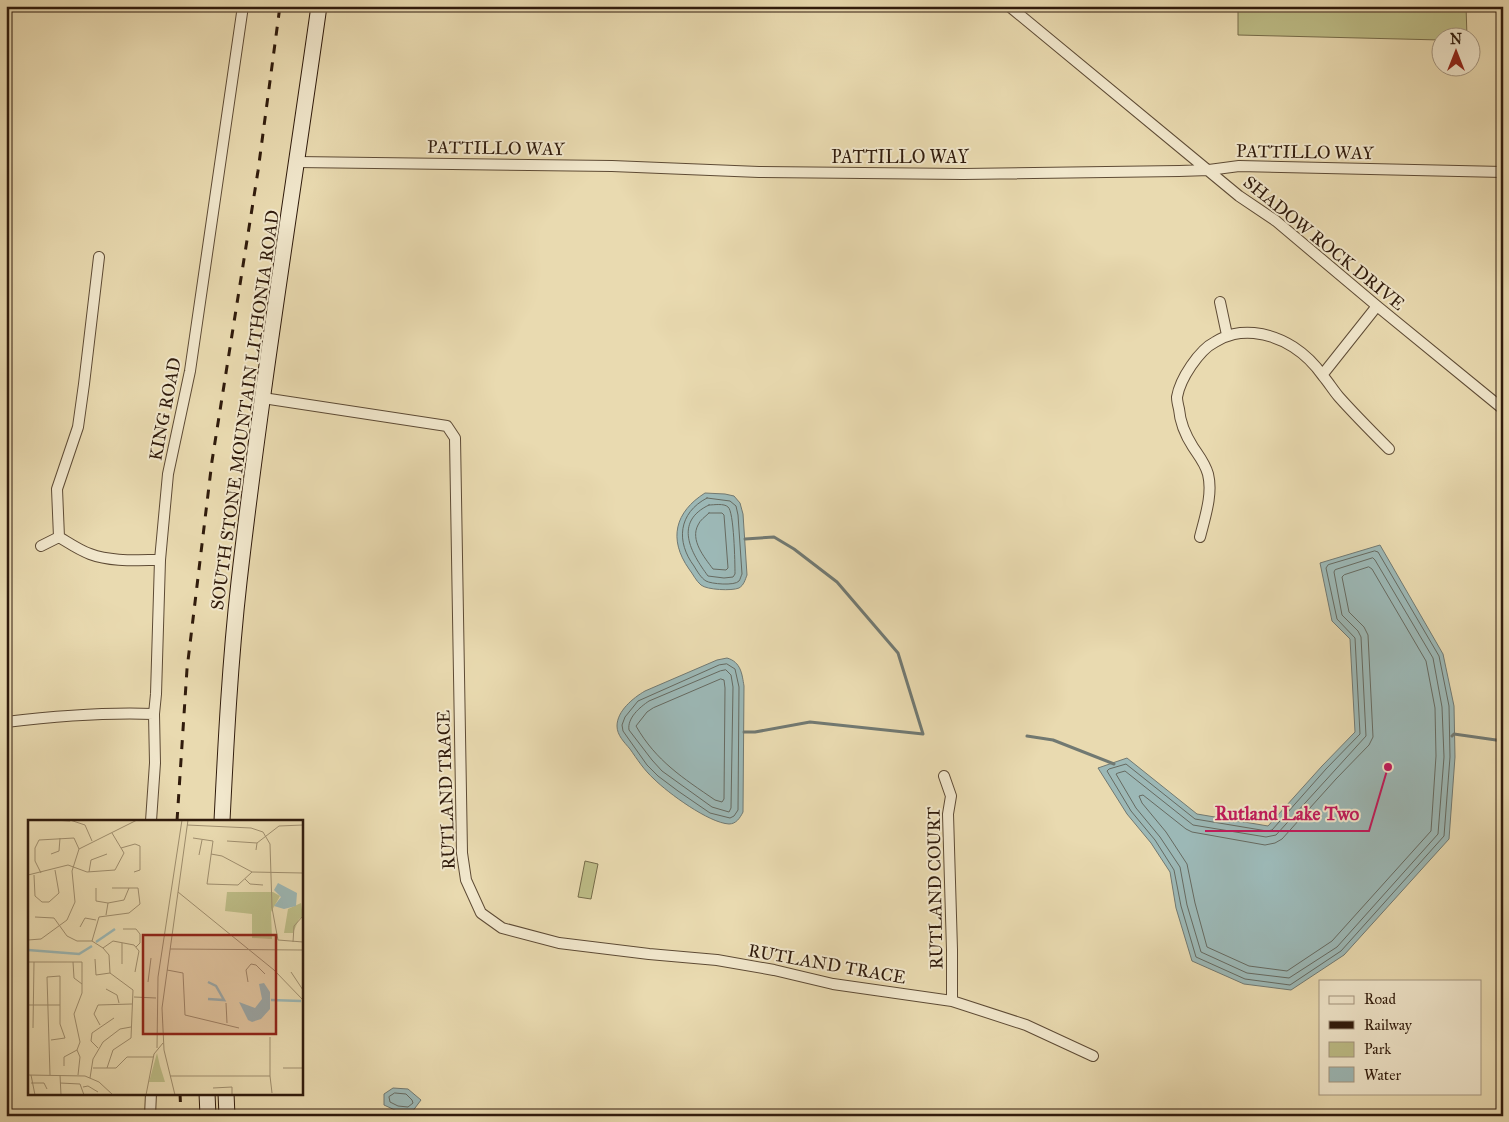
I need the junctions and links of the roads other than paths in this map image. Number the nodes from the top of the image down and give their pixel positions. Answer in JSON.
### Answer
{"nodes":[{"id":1,"x":243,"y":6,"type":"edge"},
{"id":2,"x":319,"y":6,"type":"edge"},
{"id":3,"x":1009,"y":6,"type":"edge"},
{"id":4,"x":298,"y":162,"type":"junction"},
{"id":5,"x":1208,"y":170,"type":"junction"},
{"id":6,"x":1503,"y":172,"type":"edge"},
{"id":7,"x":99,"y":257,"type":"dead end"},
{"id":8,"x":1220,"y":302,"type":"dead end"},
{"id":9,"x":1377,"y":306,"type":"junction"},
{"id":10,"x":1227,"y":335,"type":"junction"},
{"id":11,"x":1323,"y":374,"type":"junction"},
{"id":12,"x":263,"y":398,"type":"junction"},
{"id":13,"x":1503,"y":409,"type":"edge"},
{"id":14,"x":1389,"y":449,"type":"dead end"},
{"id":15,"x":59,"y":537,"type":"junction"},
{"id":16,"x":1200,"y":537,"type":"dead end"},
{"id":17,"x":41,"y":546,"type":"dead end"},
{"id":18,"x":160,"y":560,"type":"junction"},
{"id":19,"x":154,"y":714,"type":"junction"},
{"id":20,"x":6,"y":722,"type":"edge"},
{"id":21,"x":944,"y":776,"type":"dead end"},
{"id":22,"x":151,"y":820,"type":"edge"},
{"id":23,"x":222,"y":820,"type":"edge"},
{"id":24,"x":952,"y":1002,"type":"junction"},
{"id":25,"x":1093,"y":1056,"type":"dead end"},
{"id":26,"x":151,"y":1094,"type":"edge"},
{"id":27,"x":207,"y":1094,"type":"edge"},
{"id":28,"x":226,"y":1094,"type":"edge"},
{"id":29,"x":150,"y":1116,"type":"edge"},
{"id":30,"x":208,"y":1116,"type":"edge"},
{"id":31,"x":227,"y":1116,"type":"edge"}],
"edges":[{"from":1,"to":18,"type":"street","name":"KING ROAD"},
{"from":2,"to":4,"type":"main road","name":"SOUTH STONE MOUNTAIN LITHONIA ROAD"},
{"from":3,"to":5,"type":"street","name":"SHADOW ROCK DRIVE"},
{"from":4,"to":5,"type":"street","name":"PATTILLO WAY"},
{"from":4,"to":12,"type":"main road","name":"SOUTH STONE MOUNTAIN LITHONIA ROAD"},
{"from":5,"to":6,"type":"street","name":"PATTILLO WAY"},
{"from":5,"to":9,"type":"street","name":"SHADOW ROCK DRIVE"},
{"from":7,"to":15,"type":"street"},
{"from":8,"to":10,"type":"street"},
{"from":9,"to":11,"type":"street"},
{"from":9,"to":13,"type":"street","name":"SHADOW ROCK DRIVE"},
{"from":10,"to":11,"type":"street"},
{"from":10,"to":16,"type":"street"},
{"from":11,"to":14,"type":"street"},
{"from":12,"to":23,"type":"main road","name":"SOUTH STONE MOUNTAIN LITHONIA ROAD"},
{"from":12,"to":24,"type":"street","name":"RUTLAND TRACE"},
{"from":15,"to":17,"type":"street"},
{"from":15,"to":18,"type":"street"},
{"from":18,"to":19,"type":"street","name":"KING ROAD"},
{"from":19,"to":20,"type":"street"},
{"from":19,"to":22,"type":"street","name":"KING ROAD"},
{"from":21,"to":24,"type":"street","name":"RUTLAND COURT"},
{"from":24,"to":25,"type":"street","name":"RUTLAND TRACE"},
{"from":26,"to":29,"type":"street"},
{"from":27,"to":30,"type":"main road"},
{"from":28,"to":31,"type":"main road"}]}
